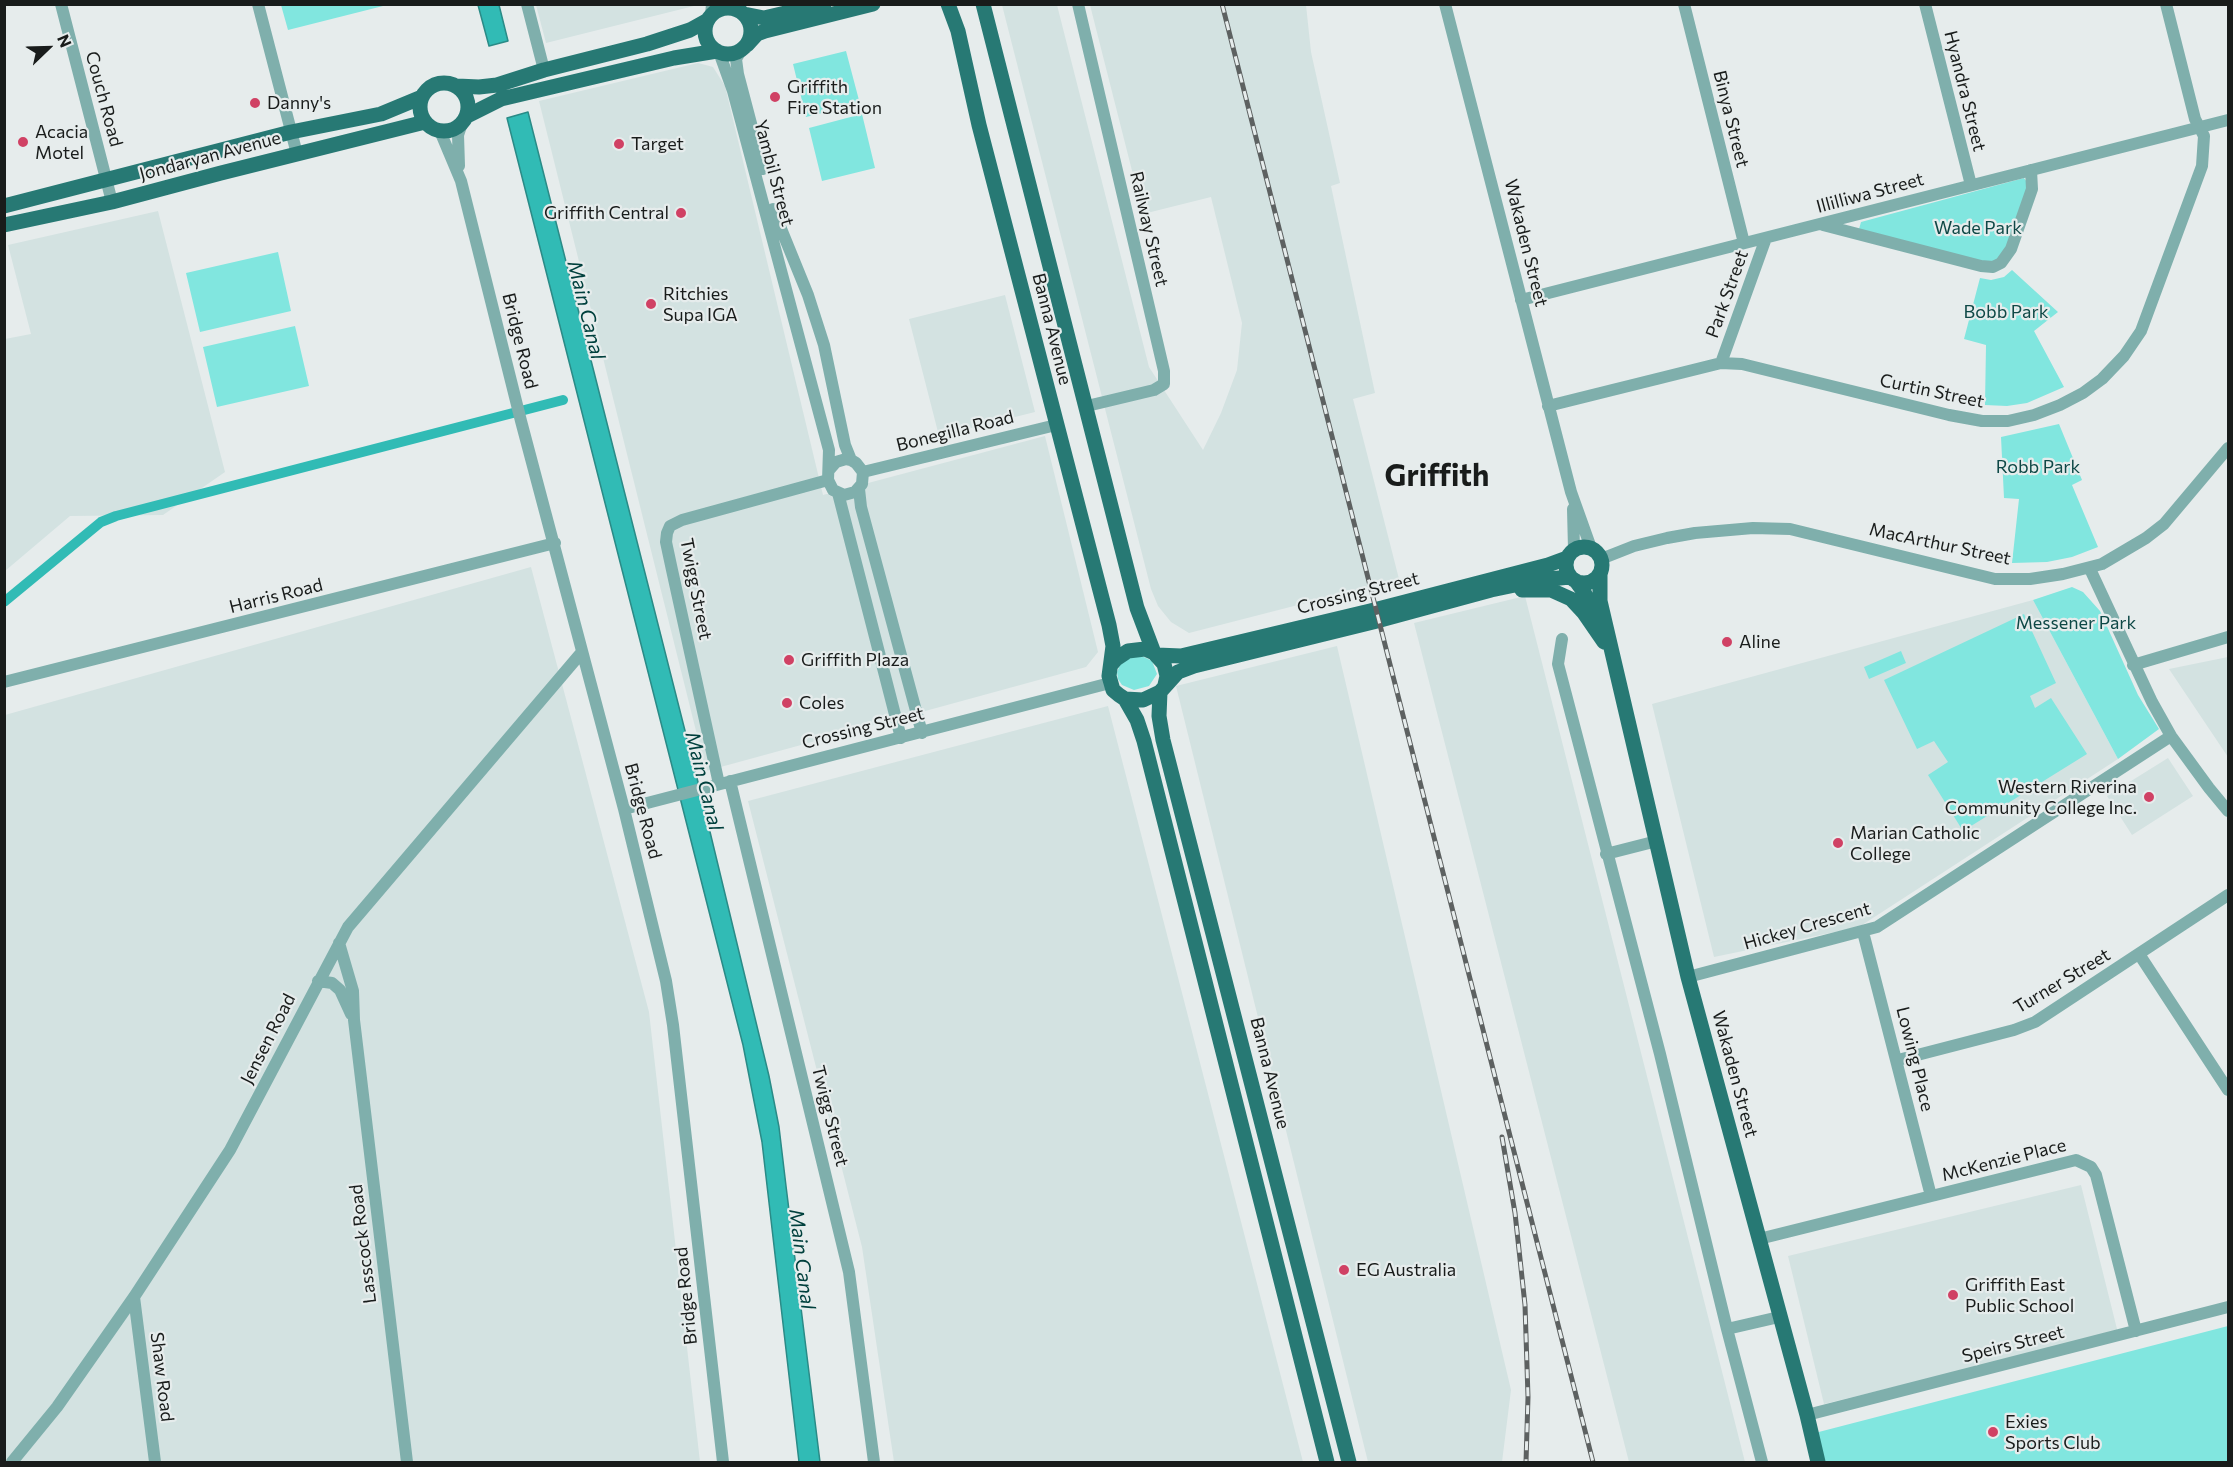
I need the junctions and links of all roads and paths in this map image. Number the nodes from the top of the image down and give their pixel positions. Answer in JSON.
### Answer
{"nodes":[{"id":1,"x":61,"y":4,"type":"edge"},
{"id":2,"x":258,"y":4,"type":"edge"},
{"id":3,"x":527,"y":4,"type":"edge"},
{"id":4,"x":824,"y":4,"type":"edge"},
{"id":5,"x":873,"y":4,"type":"edge"},
{"id":6,"x":948,"y":4,"type":"edge"},
{"id":7,"x":983,"y":4,"type":"edge"},
{"id":8,"x":1078,"y":4,"type":"edge"},
{"id":9,"x":1444,"y":4,"type":"edge"},
{"id":10,"x":1683,"y":4,"type":"edge"},
{"id":11,"x":1925,"y":4,"type":"edge"},
{"id":12,"x":2166,"y":4,"type":"edge"},
{"id":13,"x":740,"y":10,"type":"edge"},
{"id":14,"x":710,"y":13,"type":"edge"},
{"id":15,"x":744,"y":48,"type":"junction"},
{"id":16,"x":718,"y":51,"type":"junction"},
{"id":17,"x":544,"y":69,"type":"junction"},
{"id":18,"x":457,"y":86,"type":"junction"},
{"id":19,"x":499,"y":92,"type":"junction"},
{"id":20,"x":422,"y":97,"type":"junction"},
{"id":21,"x":465,"y":120,"type":"junction"},
{"id":22,"x":2229,"y":120,"type":"edge"},
{"id":23,"x":425,"y":122,"type":"junction"},
{"id":24,"x":2199,"y":128,"type":"junction"},
{"id":25,"x":440,"y":131,"type":"junction"},
{"id":26,"x":291,"y":132,"type":"junction"},
{"id":27,"x":297,"y":154,"type":"junction"},
{"id":28,"x":2031,"y":170,"type":"junction"},
{"id":29,"x":106,"y":179,"type":"junction"},
{"id":30,"x":461,"y":181,"type":"junction"},
{"id":31,"x":1971,"y":185,"type":"junction"},
{"id":32,"x":112,"y":202,"type":"junction"},
{"id":33,"x":4,"y":206,"type":"edge"},
{"id":34,"x":1822,"y":224,"type":"junction"},
{"id":35,"x":4,"y":225,"type":"edge"},
{"id":36,"x":785,"y":238,"type":"junction"},
{"id":37,"x":1766,"y":238,"type":"junction"},
{"id":38,"x":1744,"y":243,"type":"junction"},
{"id":39,"x":1521,"y":300,"type":"junction"},
{"id":40,"x":791,"y":304,"type":"junction"},
{"id":41,"x":1721,"y":363,"type":"junction"},
{"id":42,"x":1087,"y":406,"type":"junction"},
{"id":43,"x":1548,"y":406,"type":"junction"},
{"id":44,"x":1056,"y":425,"type":"junction"},
{"id":45,"x":2229,"y":448,"type":"edge"},
{"id":46,"x":851,"y":460,"type":"junction"},
{"id":47,"x":863,"y":472,"type":"junction"},
{"id":48,"x":828,"y":475,"type":"junction"},
{"id":49,"x":859,"y":489,"type":"junction"},
{"id":50,"x":1571,"y":492,"type":"junction"},
{"id":51,"x":838,"y":493,"type":"junction"},
{"id":52,"x":555,"y":543,"type":"junction"},
{"id":53,"x":1571,"y":553,"type":"junction"},
{"id":54,"x":1598,"y":560,"type":"junction"},
{"id":55,"x":2090,"y":569,"type":"junction"},
{"id":56,"x":1573,"y":579,"type":"junction"},
{"id":57,"x":1491,"y":590,"type":"junction"},
{"id":58,"x":2229,"y":637,"type":"edge"},
{"id":59,"x":1562,"y":639,"type":"dead end"},
{"id":60,"x":1604,"y":642,"type":"junction"},
{"id":61,"x":582,"y":652,"type":"junction"},
{"id":62,"x":1156,"y":654,"type":"junction"},
{"id":63,"x":1111,"y":665,"type":"junction"},
{"id":64,"x":2133,"y":665,"type":"junction"},
{"id":65,"x":1616,"y":673,"type":"junction"},
{"id":66,"x":4,"y":682,"type":"edge"},
{"id":67,"x":1110,"y":683,"type":"junction"},
{"id":68,"x":1162,"y":689,"type":"junction"},
{"id":69,"x":1125,"y":699,"type":"junction"},
{"id":70,"x":922,"y":733,"type":"junction"},
{"id":71,"x":2171,"y":736,"type":"junction"},
{"id":72,"x":901,"y":738,"type":"junction"},
{"id":73,"x":725,"y":783,"type":"junction"},
{"id":74,"x":2227,"y":807,"type":"edge"},
{"id":75,"x":624,"y":809,"type":"junction"},
{"id":76,"x":1657,"y":841,"type":"junction"},
{"id":77,"x":1606,"y":854,"type":"junction"},
{"id":78,"x":2229,"y":895,"type":"edge"},
{"id":79,"x":1863,"y":932,"type":"junction"},
{"id":80,"x":339,"y":943,"type":"junction"},
{"id":81,"x":2139,"y":954,"type":"junction"},
{"id":82,"x":1688,"y":976,"type":"junction"},
{"id":83,"x":318,"y":981,"type":"junction"},
{"id":84,"x":354,"y":1020,"type":"junction"},
{"id":85,"x":1898,"y":1060,"type":"junction"},
{"id":86,"x":2229,"y":1090,"type":"edge"},
{"id":87,"x":1931,"y":1196,"type":"junction"},
{"id":88,"x":1759,"y":1239,"type":"junction"},
{"id":89,"x":134,"y":1297,"type":"junction"},
{"id":90,"x":2229,"y":1307,"type":"edge"},
{"id":91,"x":1779,"y":1317,"type":"junction"},
{"id":92,"x":1727,"y":1329,"type":"junction"},
{"id":93,"x":2136,"y":1331,"type":"junction"},
{"id":94,"x":1807,"y":1415,"type":"junction"},
{"id":95,"x":12,"y":1462,"type":"edge"},
{"id":96,"x":155,"y":1462,"type":"edge"},
{"id":97,"x":407,"y":1462,"type":"edge"},
{"id":98,"x":723,"y":1462,"type":"edge"},
{"id":99,"x":874,"y":1462,"type":"edge"},
{"id":100,"x":1328,"y":1462,"type":"edge"},
{"id":101,"x":1349,"y":1462,"type":"edge"},
{"id":102,"x":1762,"y":1462,"type":"edge"},
{"id":103,"x":1818,"y":1462,"type":"edge"}],
"edges":[{"from":1,"to":29,"type":"street","name":"Couch Road"},
{"from":2,"to":26,"type":"street"},
{"from":3,"to":17,"type":"street"},
{"from":4,"to":13,"type":"main road"},
{"from":5,"to":15,"type":"main road"},
{"from":6,"to":44,"type":"main road","name":"Banna Avenue"},
{"from":7,"to":42,"type":"main road","name":"Banna Avenue"},
{"from":8,"to":42,"type":"street","name":"Railway Street"},
{"from":9,"to":39,"type":"street","name":"Wakaden Street"},
{"from":10,"to":38,"type":"street","name":"Binya Street"},
{"from":11,"to":31,"type":"street","name":"Hyandra Street"},
{"from":12,"to":24,"type":"street","name":"Curtin Street"},
{"from":13,"to":14,"type":"main road"},
{"from":13,"to":15,"type":"main road"},
{"from":14,"to":16,"type":"main road"},
{"from":14,"to":17,"type":"main road"},
{"from":15,"to":16,"type":"main road"},
{"from":15,"to":36,"type":"street","name":"Yambil Street"},
{"from":16,"to":19,"type":"main road"},
{"from":16,"to":40,"type":"street","name":"Yambil Street"},
{"from":17,"to":19,"type":"main road"},
{"from":18,"to":19,"type":"main road"},
{"from":18,"to":20,"type":"main road"},
{"from":18,"to":21,"type":"main road"},
{"from":19,"to":21,"type":"main road"},
{"from":20,"to":23,"type":"main road"},
{"from":20,"to":26,"type":"main road","name":"Jondaryan Avenue"},
{"from":21,"to":25,"type":"main road"},
{"from":21,"to":30,"type":"street","name":"Bridge Road"},
{"from":22,"to":24,"type":"street","name":"Illilliwa Street"},
{"from":23,"to":25,"type":"main road"},
{"from":23,"to":27,"type":"main road","name":"Jondaryan Avenue"},
{"from":24,"to":28,"type":"street","name":"Illilliwa Street"},
{"from":24,"to":41,"type":"street","name":"Curtin Street"},
{"from":25,"to":30,"type":"street","name":"Bridge Road"},
{"from":26,"to":27,"type":"street"},
{"from":26,"to":29,"type":"main road","name":"Jondaryan Avenue"},
{"from":27,"to":32,"type":"main road","name":"Jondaryan Avenue"},
{"from":28,"to":31,"type":"street","name":"Illilliwa Street"},
{"from":28,"to":34,"type":"street"},
{"from":29,"to":32,"type":"street","name":"Couch Road"},
{"from":29,"to":33,"type":"main road","name":"Jondaryan Avenue"},
{"from":30,"to":52,"type":"street","name":"Bridge Road"},
{"from":31,"to":34,"type":"street","name":"Illilliwa Street"},
{"from":32,"to":35,"type":"main road","name":"Jondaryan Avenue"},
{"from":34,"to":37,"type":"street","name":"Illilliwa Street"},
{"from":36,"to":40,"type":"street","name":"Yambil Street"},
{"from":36,"to":46,"type":"street","name":"Yambil Street"},
{"from":37,"to":38,"type":"street","name":"Illilliwa Street"},
{"from":37,"to":41,"type":"street","name":"Park Street"},
{"from":38,"to":39,"type":"street","name":"Illilliwa Street"},
{"from":39,"to":43,"type":"street","name":"Wakaden Street"},
{"from":40,"to":48,"type":"street","name":"Yambil Street"},
{"from":41,"to":43,"type":"street","name":"Curtin Street"},
{"from":42,"to":62,"type":"main road","name":"Banna Avenue"},
{"from":43,"to":50,"type":"street","name":"Wakaden Street"},
{"from":44,"to":47,"type":"street","name":"Bonegilla Road"},
{"from":44,"to":63,"type":"main road","name":"Banna Avenue"},
{"from":45,"to":55,"type":"street","name":"MacArthur Street"},
{"from":46,"to":47,"type":"street"},
{"from":46,"to":48,"type":"street"},
{"from":47,"to":49,"type":"street"},
{"from":48,"to":51,"type":"street"},
{"from":48,"to":73,"type":"street","name":"Twigg Street"},
{"from":49,"to":51,"type":"street"},
{"from":49,"to":70,"type":"street"},
{"from":50,"to":53,"type":"street","name":"Wakaden Street"},
{"from":50,"to":54,"type":"street","name":"Wakaden Street"},
{"from":51,"to":72,"type":"street"},
{"from":52,"to":61,"type":"street","name":"Bridge Road"},
{"from":52,"to":66,"type":"street","name":"Harris Road"},
{"from":53,"to":54,"type":"main road"},
{"from":53,"to":56,"type":"main road"},
{"from":53,"to":62,"type":"main road","name":"Crossing Street"},
{"from":54,"to":55,"type":"street","name":"MacArthur Street"},
{"from":54,"to":56,"type":"main road"},
{"from":54,"to":65,"type":"main road","name":"Wakaden Street"},
{"from":55,"to":64,"type":"street"},
{"from":56,"to":57,"type":"main road","name":"Crossing Street"},
{"from":56,"to":60,"type":"main road","name":"Wakaden Street"},
{"from":57,"to":60,"type":"main road","name":"Crossing Street"},
{"from":57,"to":68,"type":"main road","name":"Crossing Street"},
{"from":58,"to":64,"type":"street"},
{"from":59,"to":77,"type":"street"},
{"from":60,"to":65,"type":"main road","name":"Wakaden Street"},
{"from":61,"to":75,"type":"street","name":"Bridge Road"},
{"from":61,"to":80,"type":"street","name":"Jensen Road"},
{"from":62,"to":63,"type":"main road"},
{"from":62,"to":68,"type":"main road"},
{"from":63,"to":67,"type":"main road"},
{"from":64,"to":71,"type":"street"},
{"from":65,"to":76,"type":"main road","name":"Wakaden Street"},
{"from":67,"to":69,"type":"main road"},
{"from":67,"to":70,"type":"street","name":"Crossing Street"},
{"from":68,"to":69,"type":"main road"},
{"from":68,"to":101,"type":"main road","name":"Banna Avenue"},
{"from":69,"to":100,"type":"main road"},
{"from":70,"to":72,"type":"street","name":"Crossing Street"},
{"from":71,"to":74,"type":"street"},
{"from":71,"to":79,"type":"street","name":"Hickey Crescent"},
{"from":72,"to":73,"type":"street","name":"Crossing Street"},
{"from":73,"to":75,"type":"street","name":"Crossing Street"},
{"from":73,"to":99,"type":"street","name":"Twigg Street"},
{"from":75,"to":98,"type":"street","name":"Bridge Road"},
{"from":76,"to":77,"type":"street"},
{"from":76,"to":82,"type":"main road","name":"Wakaden Street"},
{"from":77,"to":92,"type":"street"},
{"from":78,"to":81,"type":"street","name":"Turner Street"},
{"from":79,"to":82,"type":"street","name":"Hickey Crescent"},
{"from":79,"to":85,"type":"street","name":"Lowing Place"},
{"from":80,"to":83,"type":"street","name":"Jensen Road"},
{"from":80,"to":84,"type":"street","name":"Lasscock Road"},
{"from":81,"to":85,"type":"street","name":"Turner Street"},
{"from":81,"to":86,"type":"street"},
{"from":82,"to":88,"type":"main road","name":"Wakaden Street"},
{"from":83,"to":84,"type":"street","name":"Lasscock Road"},
{"from":83,"to":89,"type":"street","name":"Jensen Road"},
{"from":84,"to":97,"type":"street","name":"Lasscock Road"},
{"from":85,"to":87,"type":"street","name":"Lowing Place"},
{"from":87,"to":88,"type":"street","name":"McKenzie Place"},
{"from":87,"to":93,"type":"street","name":"McKenzie Place"},
{"from":88,"to":91,"type":"main road","name":"Wakaden Street"},
{"from":89,"to":95,"type":"street","name":"Jensen Road"},
{"from":89,"to":96,"type":"street","name":"Shaw Road"},
{"from":90,"to":93,"type":"street","name":"Speirs Street"},
{"from":91,"to":92,"type":"street"},
{"from":91,"to":94,"type":"main road","name":"Wakaden Street"},
{"from":92,"to":102,"type":"street"},
{"from":93,"to":94,"type":"street","name":"Speirs Street"},
{"from":94,"to":103,"type":"main road","name":"Wakaden Street"}]}
